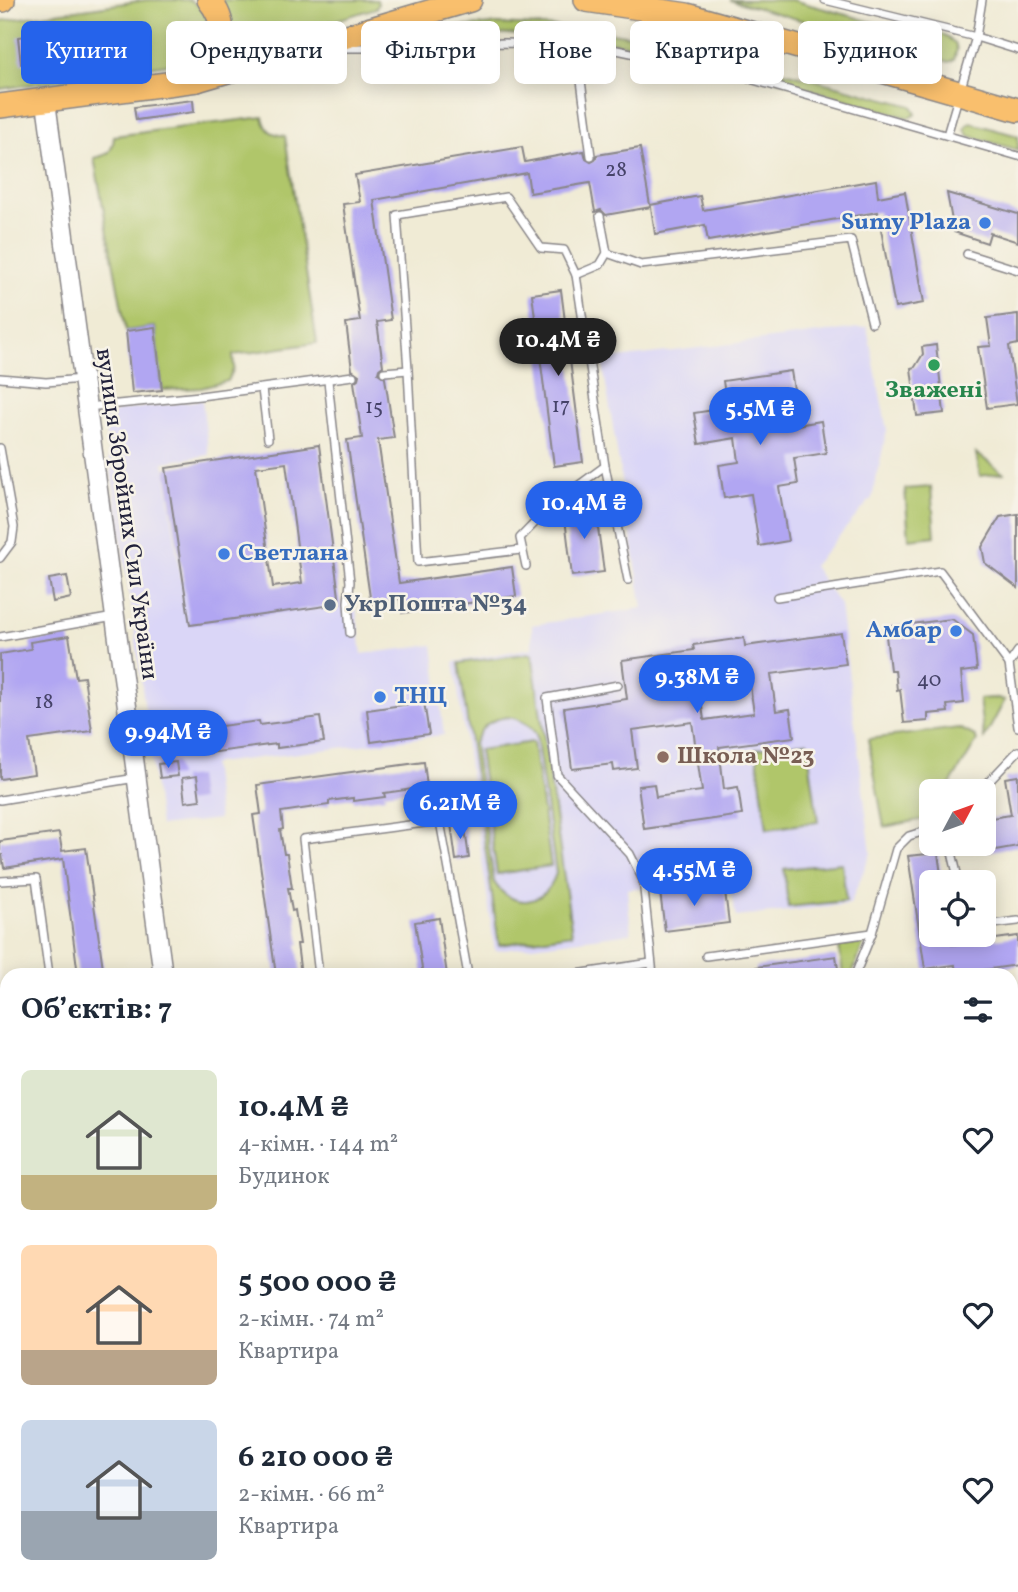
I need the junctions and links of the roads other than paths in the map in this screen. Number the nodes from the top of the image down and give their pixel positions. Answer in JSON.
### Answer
{"nodes":[{"id":1,"x":209,"y":0,"type":"edge"},
{"id":2,"x":470,"y":0,"type":"edge"},
{"id":3,"x":586,"y":0,"type":"edge"},
{"id":4,"x":825,"y":0,"type":"edge"},
{"id":5,"x":982,"y":0,"type":"edge"},
{"id":6,"x":220,"y":21,"type":"edge"},
{"id":7,"x":347,"y":37,"type":"edge"},
{"id":8,"x":976,"y":37,"type":"junction"},
{"id":9,"x":514,"y":43,"type":"edge"},
{"id":10,"x":347,"y":48,"type":"edge"},
{"id":11,"x":616,"y":50,"type":"edge"},
{"id":12,"x":1018,"y":50,"type":"edge"},
{"id":13,"x":170,"y":84,"type":"edge"},
{"id":14,"x":581,"y":84,"type":"edge"},
{"id":15,"x":959,"y":93,"type":"junction"},
{"id":16,"x":46,"y":102,"type":"junction"},
{"id":17,"x":0,"y":106,"type":"edge"},
{"id":18,"x":1018,"y":110,"type":"edge"},
{"id":19,"x":947,"y":135,"type":"junction"},
{"id":20,"x":591,"y":156,"type":"dead end"},
{"id":21,"x":1018,"y":156,"type":"edge"},
{"id":22,"x":600,"y":216,"type":"dead end"},
{"id":23,"x":607,"y":253,"type":"junction"},
{"id":24,"x":967,"y":254,"type":"dead end"},
{"id":25,"x":1018,"y":270,"type":"edge"},
{"id":26,"x":576,"y":275,"type":"junction"},
{"id":27,"x":872,"y":323,"type":"dead end"},
{"id":28,"x":408,"y":370,"type":"junction"},
{"id":29,"x":384,"y":372,"type":"dead end"},
{"id":30,"x":353,"y":376,"type":"dead end"},
{"id":31,"x":0,"y":378,"type":"edge"},
{"id":32,"x":83,"y":379,"type":"junction"},
{"id":33,"x":328,"y":381,"type":"junction"},
{"id":34,"x":262,"y":389,"type":"junction"},
{"id":35,"x":87,"y":407,"type":"junction"},
{"id":36,"x":268,"y":439,"type":"dead end"},
{"id":37,"x":0,"y":448,"type":"edge"},
{"id":38,"x":605,"y":466,"type":"junction"},
{"id":39,"x":521,"y":550,"type":"junction"},
{"id":40,"x":0,"y":558,"type":"edge"},
{"id":41,"x":526,"y":566,"type":"dead end"},
{"id":42,"x":628,"y":580,"type":"dead end"},
{"id":43,"x":777,"y":597,"type":"dead end"},
{"id":44,"x":115,"y":617,"type":"junction"},
{"id":45,"x":350,"y":633,"type":"dead end"},
{"id":46,"x":0,"y":638,"type":"edge"},
{"id":47,"x":1018,"y":651,"type":"edge"},
{"id":48,"x":1009,"y":664,"type":"junction"},
{"id":49,"x":618,"y":685,"type":"dead end"},
{"id":50,"x":1018,"y":727,"type":"edge"},
{"id":51,"x":1018,"y":751,"type":"edge"},
{"id":52,"x":136,"y":778,"type":"junction"},
{"id":53,"x":991,"y":779,"type":"edge"},
{"id":54,"x":0,"y":800,"type":"edge"},
{"id":55,"x":919,"y":833,"type":"edge"},
{"id":56,"x":0,"y":881,"type":"edge"},
{"id":57,"x":1018,"y":921,"type":"edge"},
{"id":58,"x":996,"y":924,"type":"edge"},
{"id":59,"x":872,"y":933,"type":"junction"},
{"id":60,"x":706,"y":956,"type":"dead end"},
{"id":61,"x":651,"y":963,"type":"junction"},
{"id":62,"x":48,"y":968,"type":"edge"},
{"id":63,"x":162,"y":968,"type":"edge"},
{"id":64,"x":318,"y":968,"type":"edge"},
{"id":65,"x":467,"y":968,"type":"edge"},
{"id":66,"x":617,"y":968,"type":"edge"},
{"id":67,"x":652,"y":968,"type":"edge"},
{"id":68,"x":858,"y":968,"type":"edge"}],
"edges":[{"from":1,"to":6,"type":"main road"},
{"from":2,"to":7,"type":"main road"},
{"from":3,"to":15,"type":"main road"},
{"from":4,"to":8,"type":"lane"},
{"from":5,"to":8,"type":"lane"},
{"from":8,"to":12,"type":"lane"},
{"from":8,"to":15,"type":"lane"},
{"from":9,"to":10,"type":"lane"},
{"from":11,"to":19,"type":"lane"},
{"from":13,"to":16,"type":"main road"},
{"from":14,"to":20,"type":"lane"},
{"from":15,"to":18,"type":"main road"},
{"from":15,"to":19,"type":"lane"},
{"from":16,"to":17,"type":"main road"},
{"from":16,"to":32,"type":"street","name":"вулиця Збройних Сил України"},
{"from":19,"to":21,"type":"lane"},
{"from":22,"to":23,"type":"lane"},
{"from":23,"to":26,"type":"lane"},
{"from":23,"to":27,"type":"lane"},
{"from":24,"to":25,"type":"lane"},
{"from":26,"to":28,"type":"lane"},
{"from":26,"to":38,"type":"lane"},
{"from":28,"to":29,"type":"lane"},
{"from":28,"to":39,"type":"lane"},
{"from":30,"to":33,"type":"lane"},
{"from":31,"to":32,"type":"lane"},
{"from":32,"to":35,"type":"street","name":"вулиця Збройних Сил України"},
{"from":33,"to":34,"type":"lane"},
{"from":33,"to":45,"type":"lane"},
{"from":34,"to":35,"type":"lane"},
{"from":34,"to":36,"type":"lane"},
{"from":35,"to":44,"type":"street","name":"вулиця Збройних Сил України"},
{"from":37,"to":40,"type":"lane"},
{"from":38,"to":39,"type":"lane"},
{"from":38,"to":42,"type":"lane"},
{"from":39,"to":41,"type":"lane"},
{"from":43,"to":48,"type":"lane"},
{"from":44,"to":46,"type":"lane"},
{"from":44,"to":52,"type":"street","name":"вулиця Збройних Сил України"},
{"from":47,"to":48,"type":"lane"},
{"from":48,"to":50,"type":"lane"},
{"from":49,"to":61,"type":"lane"},
{"from":51,"to":53,"type":"lane"},
{"from":52,"to":54,"type":"lane"},
{"from":52,"to":63,"type":"street","name":"вулиця Збройних Сил України"},
{"from":55,"to":59,"type":"lane"},
{"from":56,"to":62,"type":"lane"},
{"from":57,"to":58,"type":"lane"},
{"from":59,"to":60,"type":"lane"},
{"from":59,"to":68,"type":"lane"},
{"from":61,"to":66,"type":"lane"},
{"from":61,"to":67,"type":"lane"},
{"from":64,"to":65,"type":"lane"}]}
